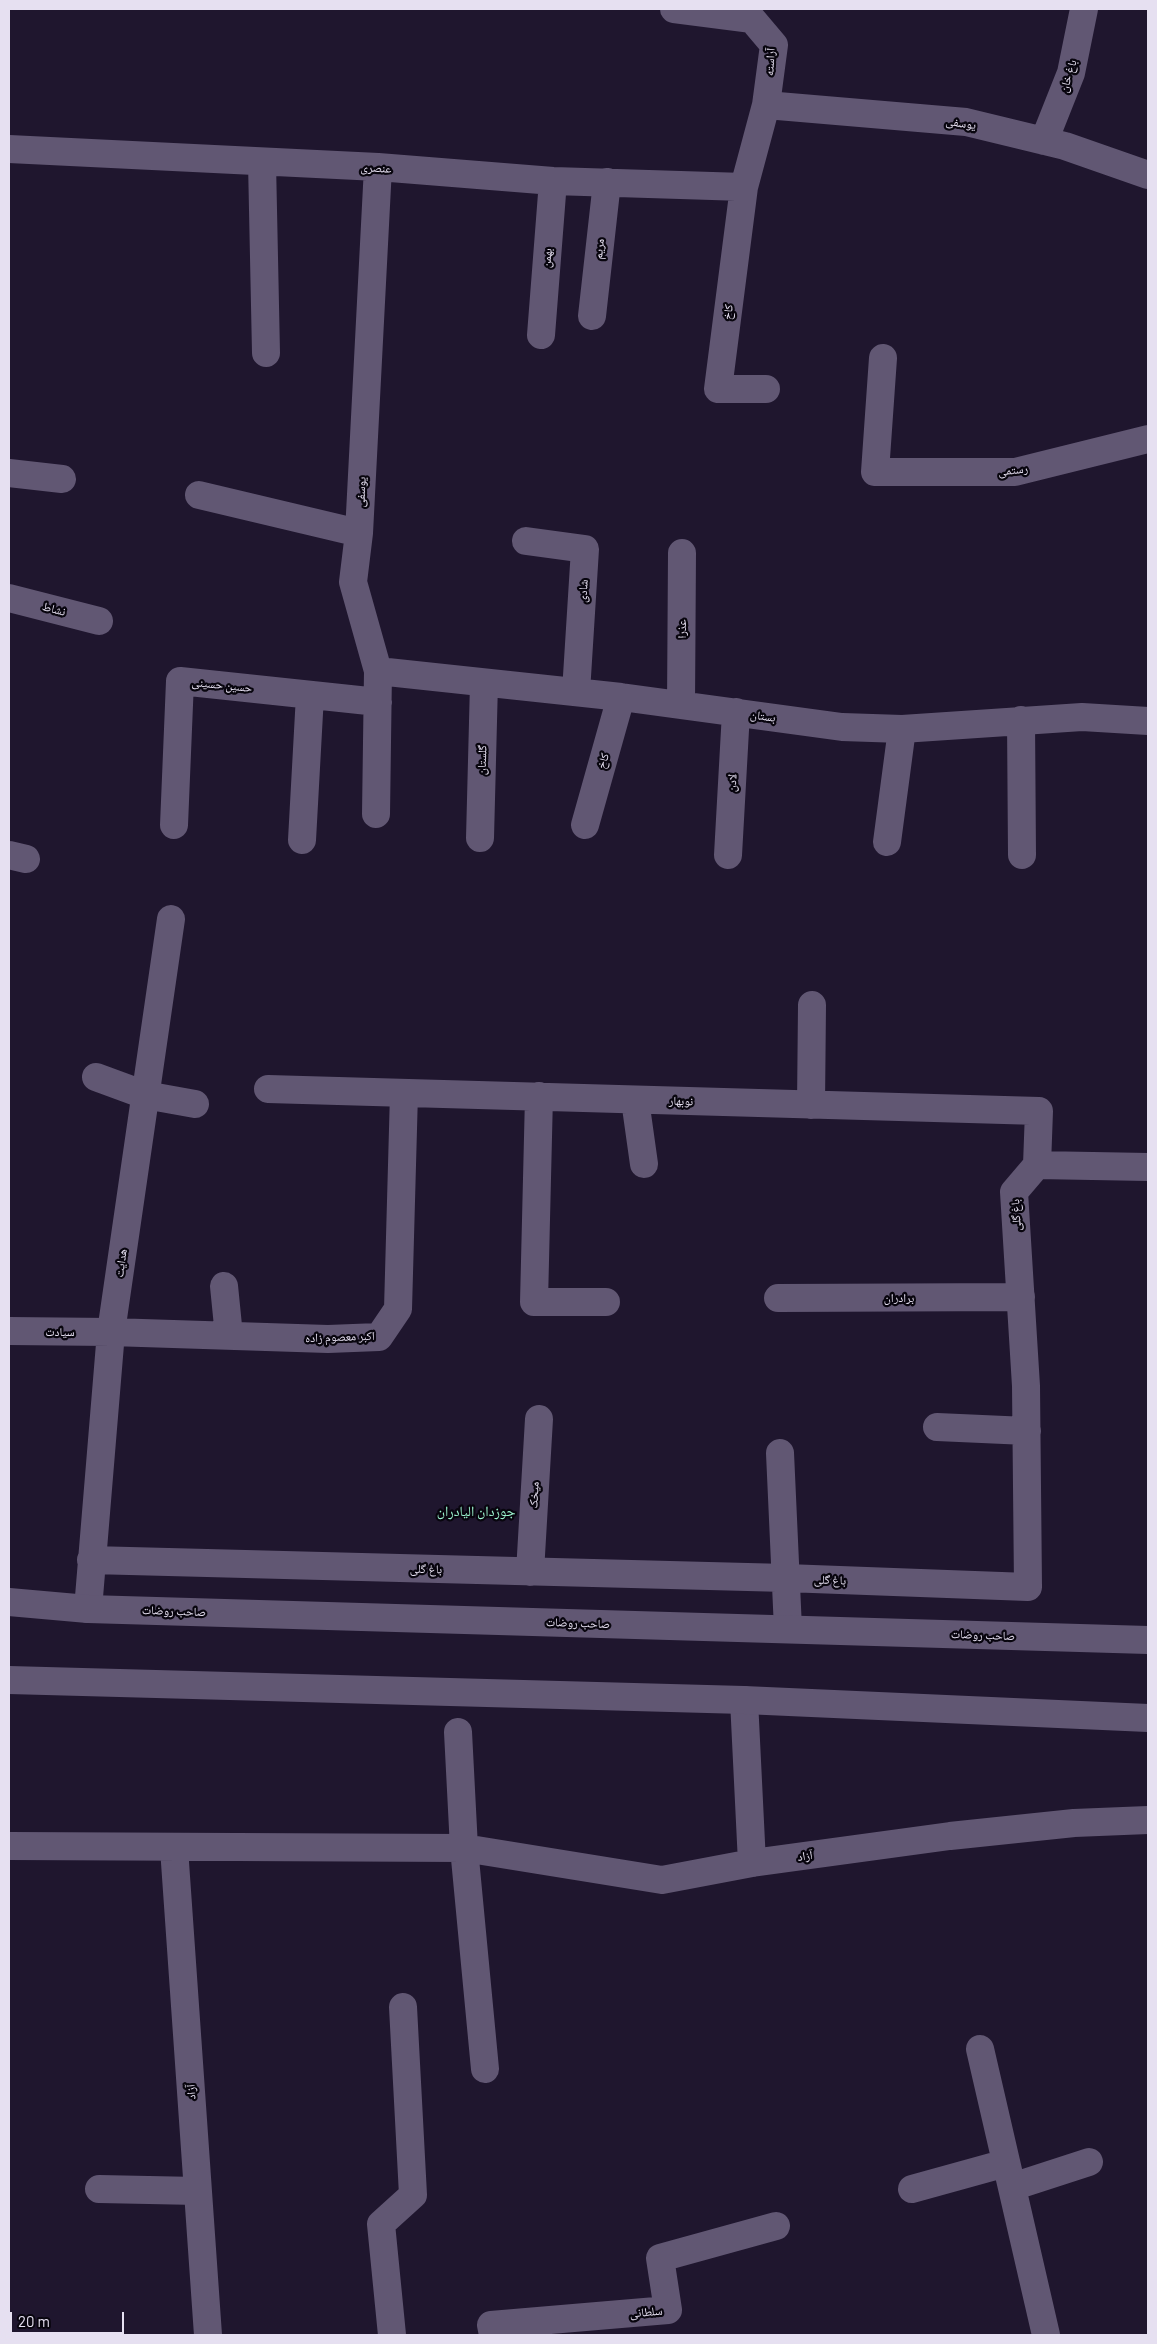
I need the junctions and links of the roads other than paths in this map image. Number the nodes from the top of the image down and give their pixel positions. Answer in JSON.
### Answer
{"nodes":[{"id":1,"x":674,"y":9,"type":"edge"},
{"id":2,"x":1084,"y":9,"type":"edge"},
{"id":3,"x":702,"y":11,"type":"edge"},
{"id":4,"x":766,"y":105,"type":"junction"},
{"id":5,"x":1044,"y":141,"type":"junction"},
{"id":6,"x":9,"y":149,"type":"edge"},
{"id":7,"x":262,"y":162,"type":"junction"},
{"id":8,"x":378,"y":167,"type":"junction"},
{"id":9,"x":1148,"y":175,"type":"edge"},
{"id":10,"x":552,"y":181,"type":"junction"},
{"id":11,"x":607,"y":182,"type":"junction"},
{"id":12,"x":744,"y":187,"type":"junction"},
{"id":13,"x":592,"y":316,"type":"dead end"},
{"id":14,"x":541,"y":335,"type":"dead end"},
{"id":15,"x":266,"y":353,"type":"dead end"},
{"id":16,"x":883,"y":358,"type":"dead end"},
{"id":17,"x":766,"y":389,"type":"dead end"},
{"id":18,"x":1148,"y":439,"type":"edge"},
{"id":19,"x":9,"y":473,"type":"edge"},
{"id":20,"x":62,"y":479,"type":"dead end"},
{"id":21,"x":199,"y":495,"type":"dead end"},
{"id":22,"x":359,"y":533,"type":"junction"},
{"id":23,"x":526,"y":541,"type":"dead end"},
{"id":24,"x":682,"y":554,"type":"dead end"},
{"id":25,"x":9,"y":598,"type":"edge"},
{"id":26,"x":99,"y":621,"type":"dead end"},
{"id":27,"x":378,"y":671,"type":"junction"},
{"id":28,"x":484,"y":683,"type":"junction"},
{"id":29,"x":576,"y":692,"type":"junction"},
{"id":30,"x":310,"y":695,"type":"junction"},
{"id":31,"x":621,"y":697,"type":"junction"},
{"id":32,"x":378,"y":702,"type":"junction"},
{"id":33,"x":681,"y":705,"type":"junction"},
{"id":34,"x":736,"y":712,"type":"junction"},
{"id":35,"x":1021,"y":720,"type":"junction"},
{"id":36,"x":1148,"y":721,"type":"edge"},
{"id":37,"x":902,"y":729,"type":"junction"},
{"id":38,"x":376,"y":814,"type":"dead end"},
{"id":39,"x":174,"y":825,"type":"dead end"},
{"id":40,"x":585,"y":825,"type":"dead end"},
{"id":41,"x":480,"y":838,"type":"dead end"},
{"id":42,"x":302,"y":840,"type":"dead end"},
{"id":43,"x":887,"y":842,"type":"dead end"},
{"id":44,"x":728,"y":855,"type":"dead end"},
{"id":45,"x":1022,"y":855,"type":"dead end"},
{"id":46,"x":171,"y":919,"type":"dead end"},
{"id":47,"x":812,"y":1005,"type":"dead end"},
{"id":48,"x":96,"y":1077,"type":"dead end"},
{"id":49,"x":268,"y":1089,"type":"dead end"},
{"id":50,"x":404,"y":1093,"type":"junction"},
{"id":51,"x":145,"y":1094,"type":"junction"},
{"id":52,"x":539,"y":1096,"type":"junction"},
{"id":53,"x":635,"y":1100,"type":"junction"},
{"id":54,"x":195,"y":1104,"type":"dead end"},
{"id":55,"x":811,"y":1104,"type":"junction"},
{"id":56,"x":644,"y":1164,"type":"dead end"},
{"id":57,"x":1037,"y":1165,"type":"junction"},
{"id":58,"x":1148,"y":1167,"type":"edge"},
{"id":59,"x":224,"y":1286,"type":"dead end"},
{"id":60,"x":1021,"y":1297,"type":"junction"},
{"id":61,"x":778,"y":1298,"type":"dead end"},
{"id":62,"x":606,"y":1302,"type":"dead end"},
{"id":63,"x":9,"y":1331,"type":"edge"},
{"id":64,"x":111,"y":1332,"type":"junction"},
{"id":65,"x":229,"y":1336,"type":"junction"},
{"id":66,"x":539,"y":1419,"type":"dead end"},
{"id":67,"x":938,"y":1427,"type":"dead end"},
{"id":68,"x":1027,"y":1431,"type":"junction"},
{"id":69,"x":780,"y":1453,"type":"dead end"},
{"id":70,"x":91,"y":1560,"type":"junction"},
{"id":71,"x":530,"y":1572,"type":"junction"},
{"id":72,"x":786,"y":1578,"type":"junction"},
{"id":73,"x":9,"y":1602,"type":"edge"},
{"id":74,"x":88,"y":1609,"type":"junction"},
{"id":75,"x":788,"y":1629,"type":"junction"},
{"id":76,"x":1148,"y":1640,"type":"edge"},
{"id":77,"x":9,"y":1680,"type":"edge"},
{"id":78,"x":744,"y":1700,"type":"junction"},
{"id":79,"x":1148,"y":1718,"type":"edge"},
{"id":80,"x":458,"y":1732,"type":"dead end"},
{"id":81,"x":1148,"y":1820,"type":"edge"},
{"id":82,"x":9,"y":1846,"type":"edge"},
{"id":83,"x":174,"y":1848,"type":"junction"},
{"id":84,"x":464,"y":1848,"type":"junction"},
{"id":85,"x":752,"y":1863,"type":"junction"},
{"id":86,"x":403,"y":2006,"type":"dead end"},
{"id":87,"x":980,"y":2049,"type":"dead end"},
{"id":88,"x":485,"y":2069,"type":"dead end"},
{"id":89,"x":1089,"y":2162,"type":"dead end"},
{"id":90,"x":1009,"y":2175,"type":"junction"},
{"id":91,"x":98,"y":2189,"type":"dead end"},
{"id":92,"x":912,"y":2189,"type":"dead end"},
{"id":93,"x":198,"y":2191,"type":"junction"},
{"id":94,"x":776,"y":2226,"type":"dead end"},
{"id":95,"x":208,"y":2335,"type":"edge"},
{"id":96,"x":392,"y":2335,"type":"edge"},
{"id":97,"x":492,"y":2335,"type":"edge"},
{"id":98,"x":1046,"y":2335,"type":"edge"}],
"edges":[{"from":1,"to":3,"type":"street","name":"آراسته"},
{"from":2,"to":5,"type":"street","name":"باغ خان"},
{"from":3,"to":4,"type":"street","name":"آراسته"},
{"from":4,"to":5,"type":"street","name":"یوسفی"},
{"from":4,"to":12,"type":"street","name":"آراسته"},
{"from":5,"to":9,"type":"street","name":"یوسفی"},
{"from":6,"to":7,"type":"street","name":"عنصری"},
{"from":7,"to":8,"type":"street","name":"عنصری"},
{"from":7,"to":15,"type":"street"},
{"from":8,"to":10,"type":"street","name":"عنصری"},
{"from":8,"to":22,"type":"street","name":"یوسفی"},
{"from":10,"to":11,"type":"street","name":"عنصری"},
{"from":10,"to":14,"type":"street","name":"بهمن"},
{"from":11,"to":12,"type":"street","name":"عنصری"},
{"from":11,"to":13,"type":"street","name":"مریم"},
{"from":12,"to":17,"type":"street","name":"کاخ"},
{"from":16,"to":18,"type":"street","name":"رستمی"},
{"from":19,"to":20,"type":"street"},
{"from":21,"to":22,"type":"street"},
{"from":22,"to":27,"type":"street","name":"یوسفی"},
{"from":23,"to":29,"type":"street","name":"شادی"},
{"from":24,"to":33,"type":"street","name":"عذرا"},
{"from":25,"to":26,"type":"street","name":"نشاط"},
{"from":27,"to":28,"type":"street","name":"بستان"},
{"from":27,"to":32,"type":"street","name":"یوسفی"},
{"from":28,"to":29,"type":"street","name":"بستان"},
{"from":28,"to":41,"type":"street","name":"گلستان"},
{"from":29,"to":31,"type":"street","name":"بستان"},
{"from":30,"to":32,"type":"street","name":"حسین حسینی"},
{"from":30,"to":39,"type":"street","name":"حسین حسینی"},
{"from":30,"to":42,"type":"street"},
{"from":31,"to":33,"type":"street","name":"بستان"},
{"from":31,"to":40,"type":"street","name":"کاخ"},
{"from":32,"to":38,"type":"street","name":"یوسفی"},
{"from":33,"to":34,"type":"street","name":"بستان"},
{"from":34,"to":37,"type":"street","name":"بستان"},
{"from":34,"to":44,"type":"street","name":"لادن"},
{"from":35,"to":36,"type":"street","name":"بستان"},
{"from":35,"to":37,"type":"street","name":"بستان"},
{"from":35,"to":45,"type":"street"},
{"from":37,"to":43,"type":"street"},
{"from":46,"to":51,"type":"street","name":"هدایت"},
{"from":47,"to":55,"type":"street"},
{"from":48,"to":51,"type":"street"},
{"from":49,"to":50,"type":"street","name":"نوبهار"},
{"from":50,"to":52,"type":"street","name":"نوبهار"},
{"from":50,"to":65,"type":"street","name":"اکبر معصوم زاده"},
{"from":51,"to":54,"type":"street"},
{"from":51,"to":64,"type":"street","name":"هدایت"},
{"from":52,"to":53,"type":"street","name":"نوبهار"},
{"from":52,"to":62,"type":"street"},
{"from":53,"to":55,"type":"street","name":"نوبهار"},
{"from":53,"to":56,"type":"street"},
{"from":55,"to":57,"type":"street","name":"نوبهار"},
{"from":57,"to":58,"type":"street"},
{"from":57,"to":60,"type":"street","name":"باغ گلی"},
{"from":59,"to":65,"type":"street"},
{"from":60,"to":61,"type":"street","name":"برادران"},
{"from":60,"to":68,"type":"street","name":"باغ گلی"},
{"from":63,"to":64,"type":"street","name":"سیادت"},
{"from":64,"to":65,"type":"street","name":"اکبر معصوم زاده"},
{"from":64,"to":70,"type":"street","name":"هدایت"},
{"from":66,"to":71,"type":"street","name":"میخک"},
{"from":67,"to":68,"type":"street"},
{"from":68,"to":72,"type":"street","name":"باغ گلی"},
{"from":69,"to":72,"type":"street"},
{"from":70,"to":71,"type":"street","name":"باغ گلی"},
{"from":70,"to":74,"type":"street","name":"هدایت"},
{"from":71,"to":72,"type":"street","name":"باغ گلی"},
{"from":72,"to":75,"type":"street"},
{"from":73,"to":74,"type":"street","name":"صاحب روضات"},
{"from":74,"to":75,"type":"street","name":"صاحب روضات"},
{"from":75,"to":76,"type":"street","name":"صاحب روضات"},
{"from":77,"to":78,"type":"street"},
{"from":78,"to":79,"type":"street"},
{"from":78,"to":85,"type":"street"},
{"from":80,"to":84,"type":"street"},
{"from":81,"to":85,"type":"street","name":"آزاد"},
{"from":82,"to":83,"type":"street","name":"آزاد"},
{"from":83,"to":84,"type":"street","name":"آزاد"},
{"from":83,"to":93,"type":"street","name":"آزاد"},
{"from":84,"to":85,"type":"street","name":"آزاد"},
{"from":84,"to":88,"type":"street"},
{"from":86,"to":96,"type":"street"},
{"from":87,"to":90,"type":"street"},
{"from":89,"to":90,"type":"street"},
{"from":90,"to":92,"type":"street"},
{"from":90,"to":98,"type":"street"},
{"from":91,"to":93,"type":"street"},
{"from":93,"to":95,"type":"street","name":"آزاد"},
{"from":94,"to":97,"type":"street","name":"سلطانی"}]}
